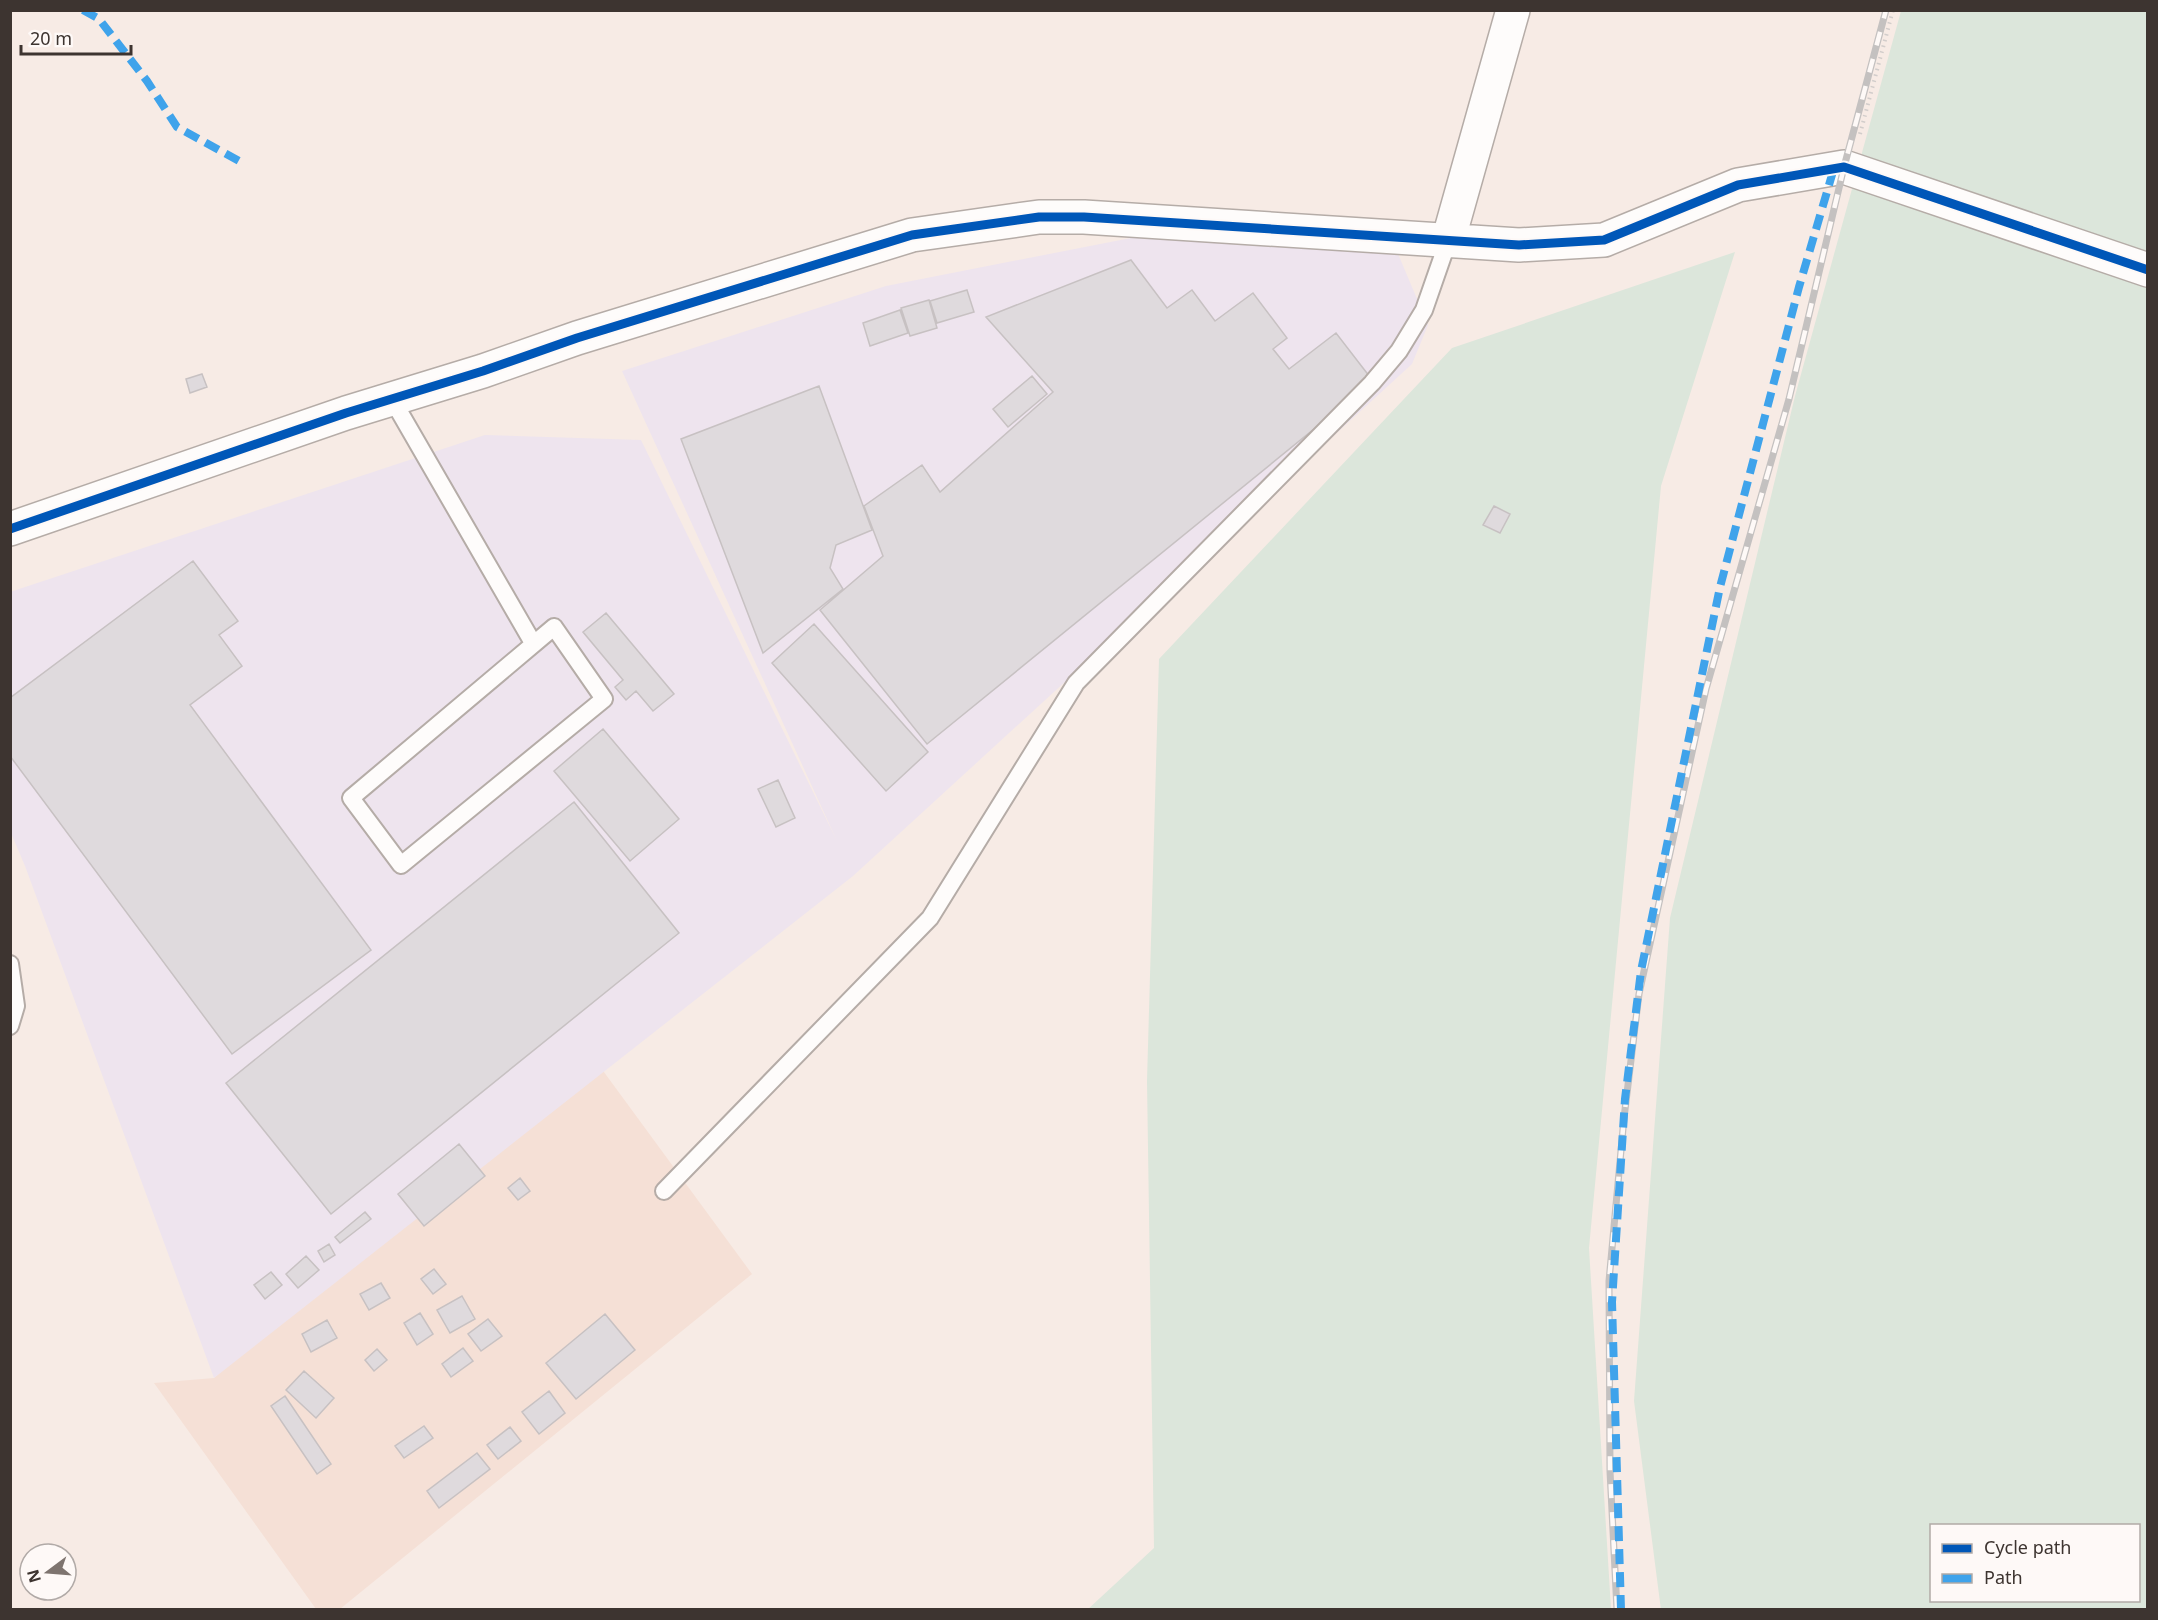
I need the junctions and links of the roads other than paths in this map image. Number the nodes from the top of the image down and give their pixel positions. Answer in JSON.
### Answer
{"nodes":[{"id":1,"x":1513,"y":10,"type":"edge"},
{"id":2,"x":1448,"y":241,"type":"junction"},
{"id":3,"x":2148,"y":270,"type":"edge"},
{"id":4,"x":392,"y":399,"type":"junction"},
{"id":5,"x":10,"y":529,"type":"edge"},
{"id":6,"x":533,"y":642,"type":"junction"},
{"id":7,"x":10,"y":964,"type":"edge"},
{"id":8,"x":10,"y":1026,"type":"edge"},
{"id":9,"x":664,"y":1191,"type":"dead end"}],
"edges":[{"from":1,"to":2,"type":"street"},
{"from":2,"to":3,"type":"street"},
{"from":2,"to":4,"type":"street"},
{"from":2,"to":9,"type":"lane"},
{"from":4,"to":5,"type":"street"},
{"from":4,"to":6,"type":"lane"},
{"from":6,"to":6,"type":"lane"},
{"from":7,"to":8,"type":"lane"}]}
